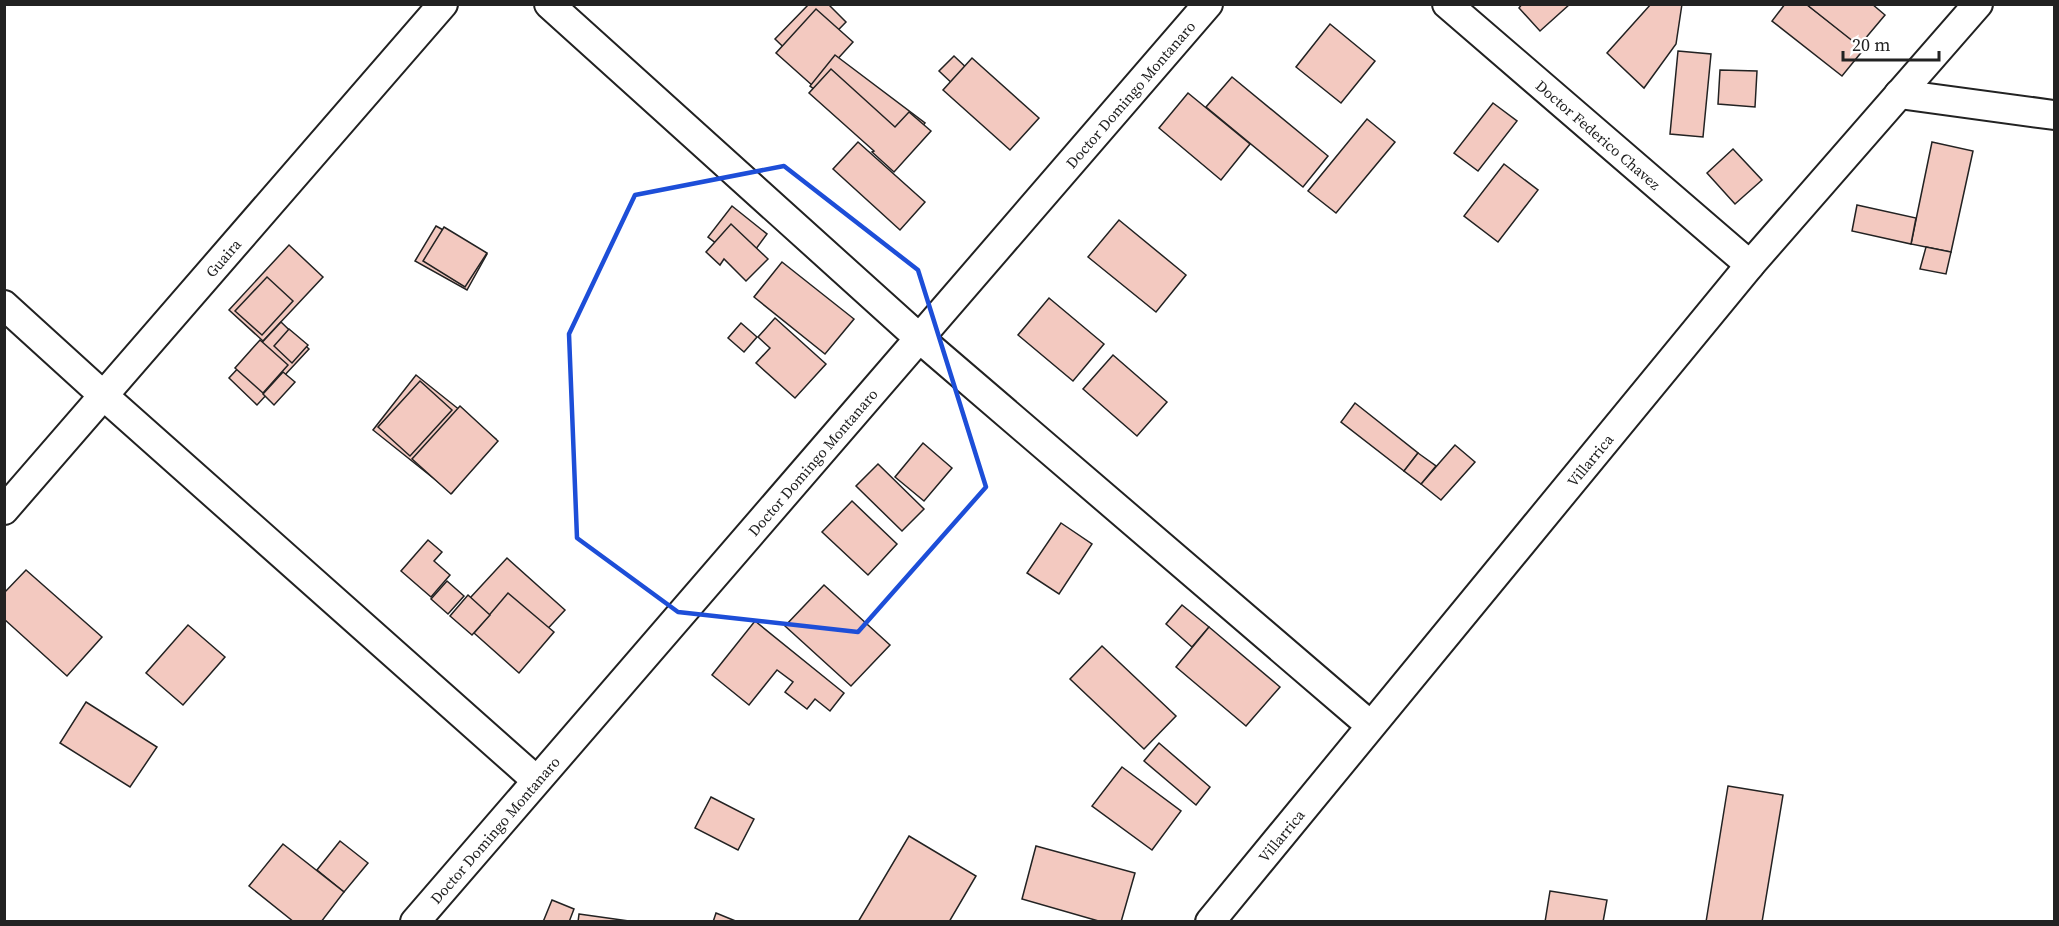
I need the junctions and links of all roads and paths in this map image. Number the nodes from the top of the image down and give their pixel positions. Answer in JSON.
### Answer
{"nodes":[{"id":1,"x":443,"y":4,"type":"edge"},
{"id":2,"x":549,"y":4,"type":"edge"},
{"id":3,"x":1208,"y":4,"type":"edge"},
{"id":4,"x":1447,"y":4,"type":"edge"},
{"id":5,"x":1978,"y":4,"type":"edge"},
{"id":6,"x":1899,"y":94,"type":"junction"},
{"id":7,"x":2055,"y":115,"type":"edge"},
{"id":8,"x":1750,"y":265,"type":"junction"},
{"id":9,"x":4,"y":305,"type":"edge"},
{"id":10,"x":919,"y":338,"type":"junction"},
{"id":11,"x":104,"y":396,"type":"junction"},
{"id":12,"x":4,"y":510,"type":"edge"},
{"id":13,"x":1370,"y":725,"type":"junction"},
{"id":14,"x":536,"y":780,"type":"junction"},
{"id":15,"x":416,"y":921,"type":"edge"},
{"id":16,"x":1210,"y":921,"type":"edge"}],
"edges":[{"from":1,"to":11,"type":"street","name":"Guaira"},
{"from":2,"to":10,"type":"street"},
{"from":3,"to":10,"type":"street","name":"Doctor Domingo Montanaro"},
{"from":4,"to":8,"type":"street","name":"Doctor Federico Chavez"},
{"from":5,"to":6,"type":"street","name":"Villarrica"},
{"from":6,"to":7,"type":"street"},
{"from":6,"to":8,"type":"street","name":"Villarrica"},
{"from":8,"to":13,"type":"street","name":"Villarrica"},
{"from":9,"to":11,"type":"street"},
{"from":10,"to":13,"type":"street"},
{"from":10,"to":14,"type":"street","name":"Doctor Domingo Montanaro"},
{"from":11,"to":12,"type":"street","name":"Guaira"},
{"from":11,"to":14,"type":"street"},
{"from":13,"to":16,"type":"street","name":"Villarrica"},
{"from":14,"to":15,"type":"street","name":"Doctor Domingo Montanaro"}]}
